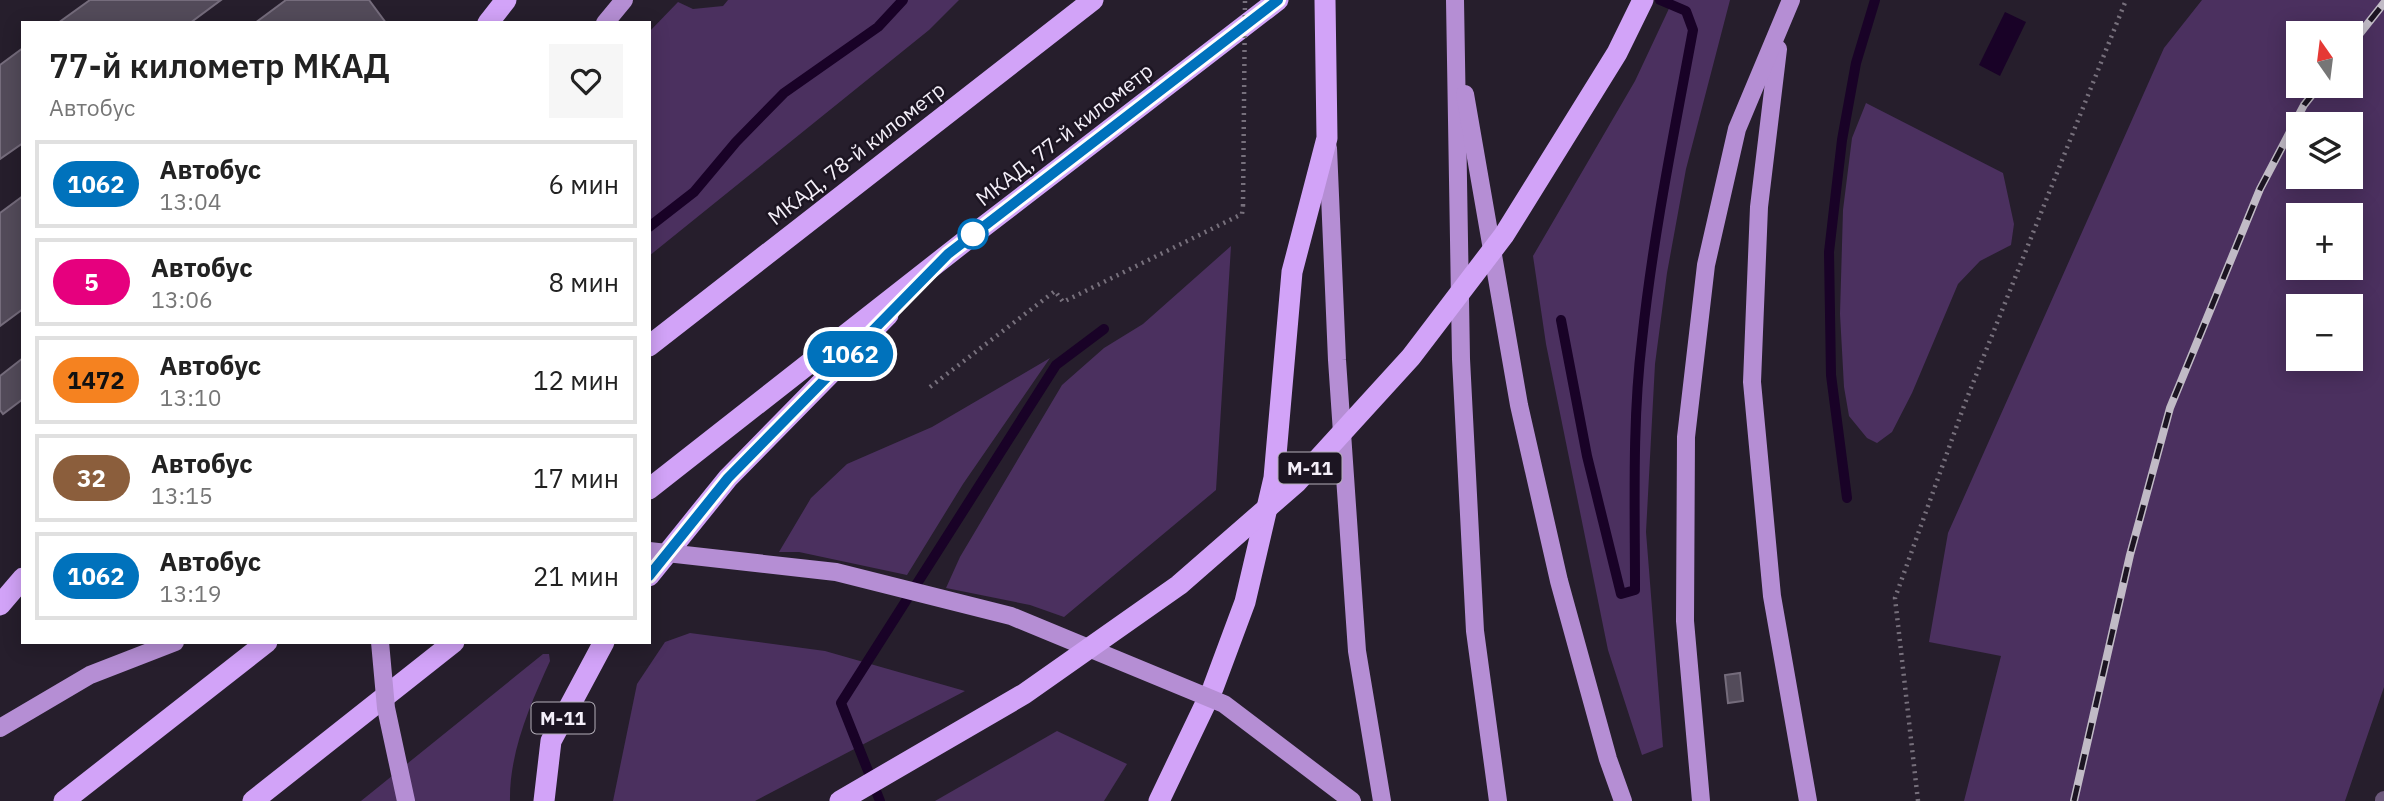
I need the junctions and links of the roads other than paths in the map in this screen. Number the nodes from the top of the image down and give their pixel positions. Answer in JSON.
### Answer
{"nodes":[{"id":1,"x":506,"y":0,"type":"edge"},
{"id":2,"x":624,"y":0,"type":"edge"},
{"id":3,"x":1093,"y":0,"type":"edge"},
{"id":4,"x":1278,"y":0,"type":"edge"},
{"id":5,"x":1325,"y":0,"type":"edge"},
{"id":6,"x":1455,"y":0,"type":"edge"},
{"id":7,"x":1643,"y":0,"type":"edge"},
{"id":8,"x":1791,"y":0,"type":"edge"},
{"id":9,"x":490,"y":21,"type":"edge"},
{"id":10,"x":607,"y":21,"type":"edge"},
{"id":11,"x":1781,"y":29,"type":"junction"},
{"id":12,"x":1455,"y":35,"type":"junction"},
{"id":13,"x":1327,"y":138,"type":"junction"},
{"id":14,"x":948,"y":254,"type":"junction"},
{"id":15,"x":651,"y":344,"type":"edge"},
{"id":16,"x":651,"y":487,"type":"edge"},
{"id":17,"x":651,"y":551,"type":"edge"},
{"id":18,"x":651,"y":574,"type":"edge"},
{"id":19,"x":21,"y":580,"type":"edge"},
{"id":20,"x":0,"y":605,"type":"edge"},
{"id":21,"x":170,"y":644,"type":"edge"},
{"id":22,"x":264,"y":644,"type":"edge"},
{"id":23,"x":380,"y":644,"type":"edge"},
{"id":24,"x":451,"y":644,"type":"edge"},
{"id":25,"x":603,"y":644,"type":"edge"},
{"id":26,"x":0,"y":728,"type":"edge"},
{"id":27,"x":64,"y":801,"type":"edge"},
{"id":28,"x":253,"y":801,"type":"edge"},
{"id":29,"x":406,"y":801,"type":"edge"},
{"id":30,"x":544,"y":801,"type":"edge"},
{"id":31,"x":840,"y":801,"type":"edge"},
{"id":32,"x":1159,"y":801,"type":"edge"},
{"id":33,"x":1352,"y":801,"type":"edge"},
{"id":34,"x":1382,"y":801,"type":"edge"},
{"id":35,"x":1498,"y":801,"type":"edge"},
{"id":36,"x":1623,"y":801,"type":"edge"},
{"id":37,"x":1701,"y":801,"type":"edge"},
{"id":38,"x":1808,"y":801,"type":"edge"}],
"edges":[{"from":1,"to":9,"type":"highway"},
{"from":2,"to":10,"type":"main road"},
{"from":3,"to":15,"type":"highway","name":"МКАД, 78-й километр"},
{"from":4,"to":14,"type":"highway","name":"МКАД, 77-й километр"},
{"from":5,"to":13,"type":"highway","number":"М-11"},
{"from":6,"to":12,"type":"main road"},
{"from":7,"to":31,"type":"highway","number":"М-11","bridge":true},
{"from":8,"to":11,"type":"main road"},
{"from":11,"to":37,"type":"main road"},
{"from":11,"to":38,"type":"main road"},
{"from":12,"to":35,"type":"main road"},
{"from":12,"to":36,"type":"main road"},
{"from":13,"to":32,"type":"highway","number":"М-11"},
{"from":13,"to":34,"type":"main road"},
{"from":14,"to":16,"type":"highway","name":"МКАД, 77-й километр"},
{"from":14,"to":18,"type":"highway"},
{"from":17,"to":33,"type":"main road","bridge":true},
{"from":19,"to":20,"type":"highway"},
{"from":21,"to":26,"type":"main road"},
{"from":22,"to":27,"type":"highway"},
{"from":23,"to":29,"type":"main road","bridge":true},
{"from":24,"to":28,"type":"highway"},
{"from":25,"to":30,"type":"highway","number":"М-11"}]}
